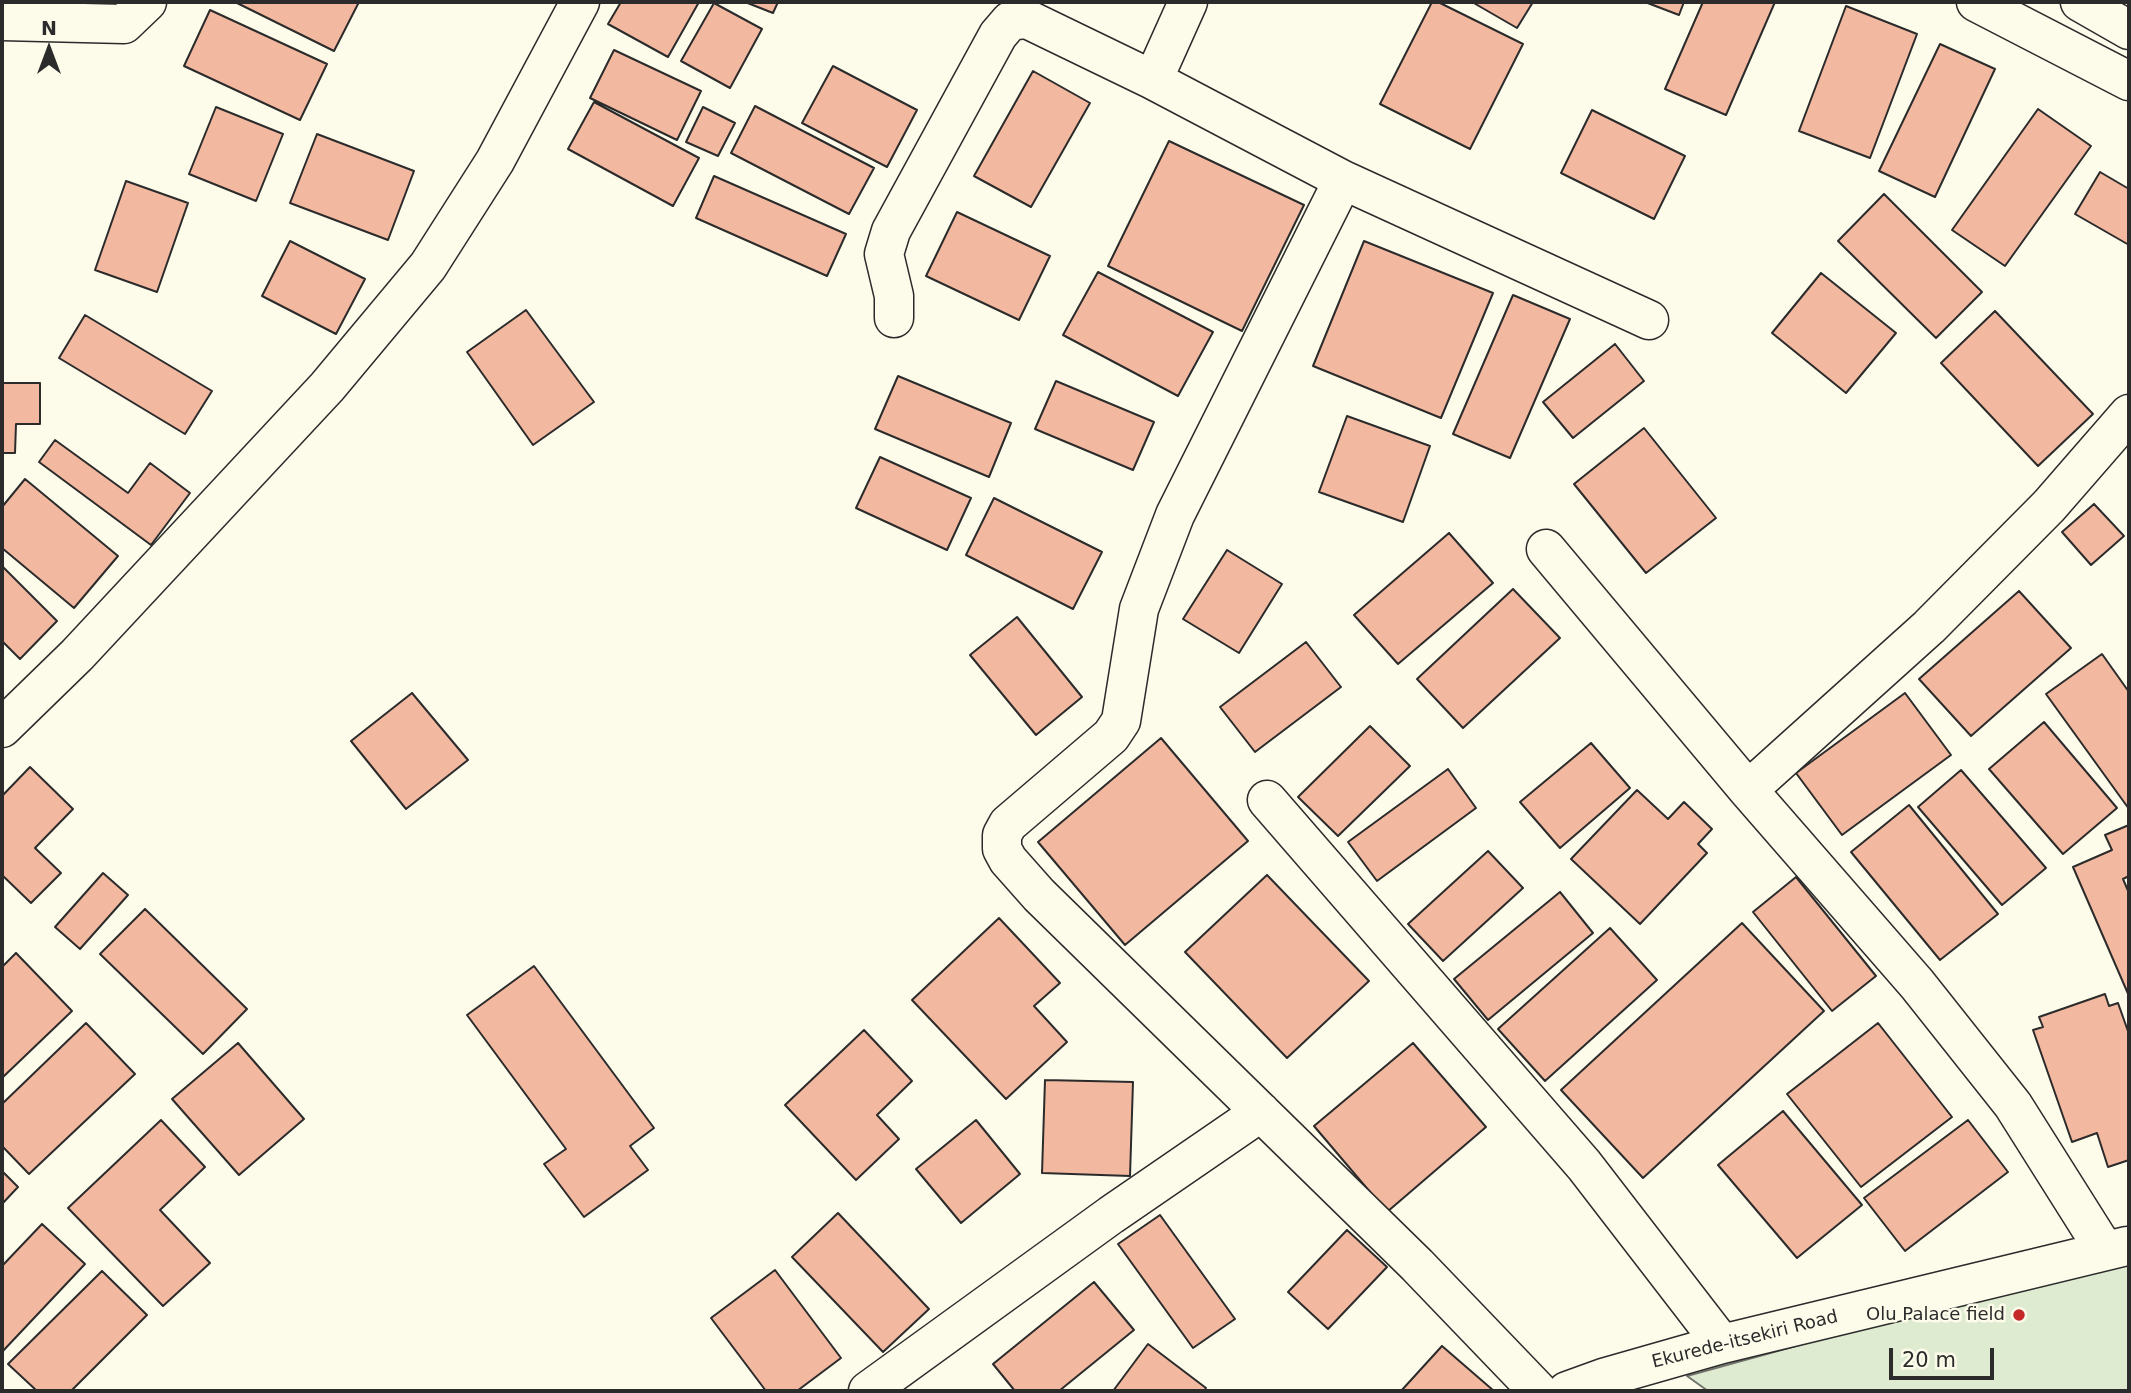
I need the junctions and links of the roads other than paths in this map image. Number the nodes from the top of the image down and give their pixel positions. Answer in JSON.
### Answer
{"nodes":[{"id":1,"x":148,"y":2,"type":"edge"},
{"id":2,"x":580,"y":2,"type":"edge"},
{"id":3,"x":1188,"y":2,"type":"edge"},
{"id":4,"x":1976,"y":2,"type":"edge"},
{"id":5,"x":2080,"y":2,"type":"edge"},
{"id":6,"x":2,"y":22,"type":"edge"},
{"id":7,"x":2129,"y":30,"type":"edge"},
{"id":8,"x":1153,"y":80,"type":"junction"},
{"id":9,"x":2129,"y":81,"type":"edge"},
{"id":10,"x":1343,"y":180,"type":"junction"},
{"id":11,"x":894,"y":318,"type":"dead end"},
{"id":12,"x":1649,"y":320,"type":"dead end"},
{"id":13,"x":2129,"y":414,"type":"edge"},
{"id":14,"x":1546,"y":549,"type":"dead end"},
{"id":15,"x":2,"y":728,"type":"edge"},
{"id":16,"x":1748,"y":790,"type":"junction"},
{"id":17,"x":1267,"y":800,"type":"dead end"},
{"id":18,"x":1261,"y":1112,"type":"junction"},
{"id":19,"x":2117,"y":1248,"type":"edge"},
{"id":20,"x":1722,"y":1344,"type":"junction"},
{"id":21,"x":868,"y":1391,"type":"edge"},
{"id":22,"x":1538,"y":1391,"type":"edge"},
{"id":23,"x":1567,"y":1391,"type":"edge"}],
"edges":[{"from":1,"to":6,"type":"street"},
{"from":2,"to":15,"type":"street"},
{"from":3,"to":8,"type":"street"},
{"from":4,"to":9,"type":"street"},
{"from":5,"to":7,"type":"street"},
{"from":8,"to":10,"type":"street"},
{"from":8,"to":11,"type":"street"},
{"from":10,"to":12,"type":"street"},
{"from":10,"to":18,"type":"street"},
{"from":13,"to":16,"type":"street"},
{"from":14,"to":16,"type":"street"},
{"from":16,"to":19,"type":"street"},
{"from":17,"to":20,"type":"street"},
{"from":18,"to":21,"type":"street"},
{"from":18,"to":22,"type":"street"},
{"from":19,"to":20,"type":"street","name":"Ekurede-itsekiri Road"},
{"from":20,"to":23,"type":"street","name":"Ekurede-itsekiri Road"}]}
